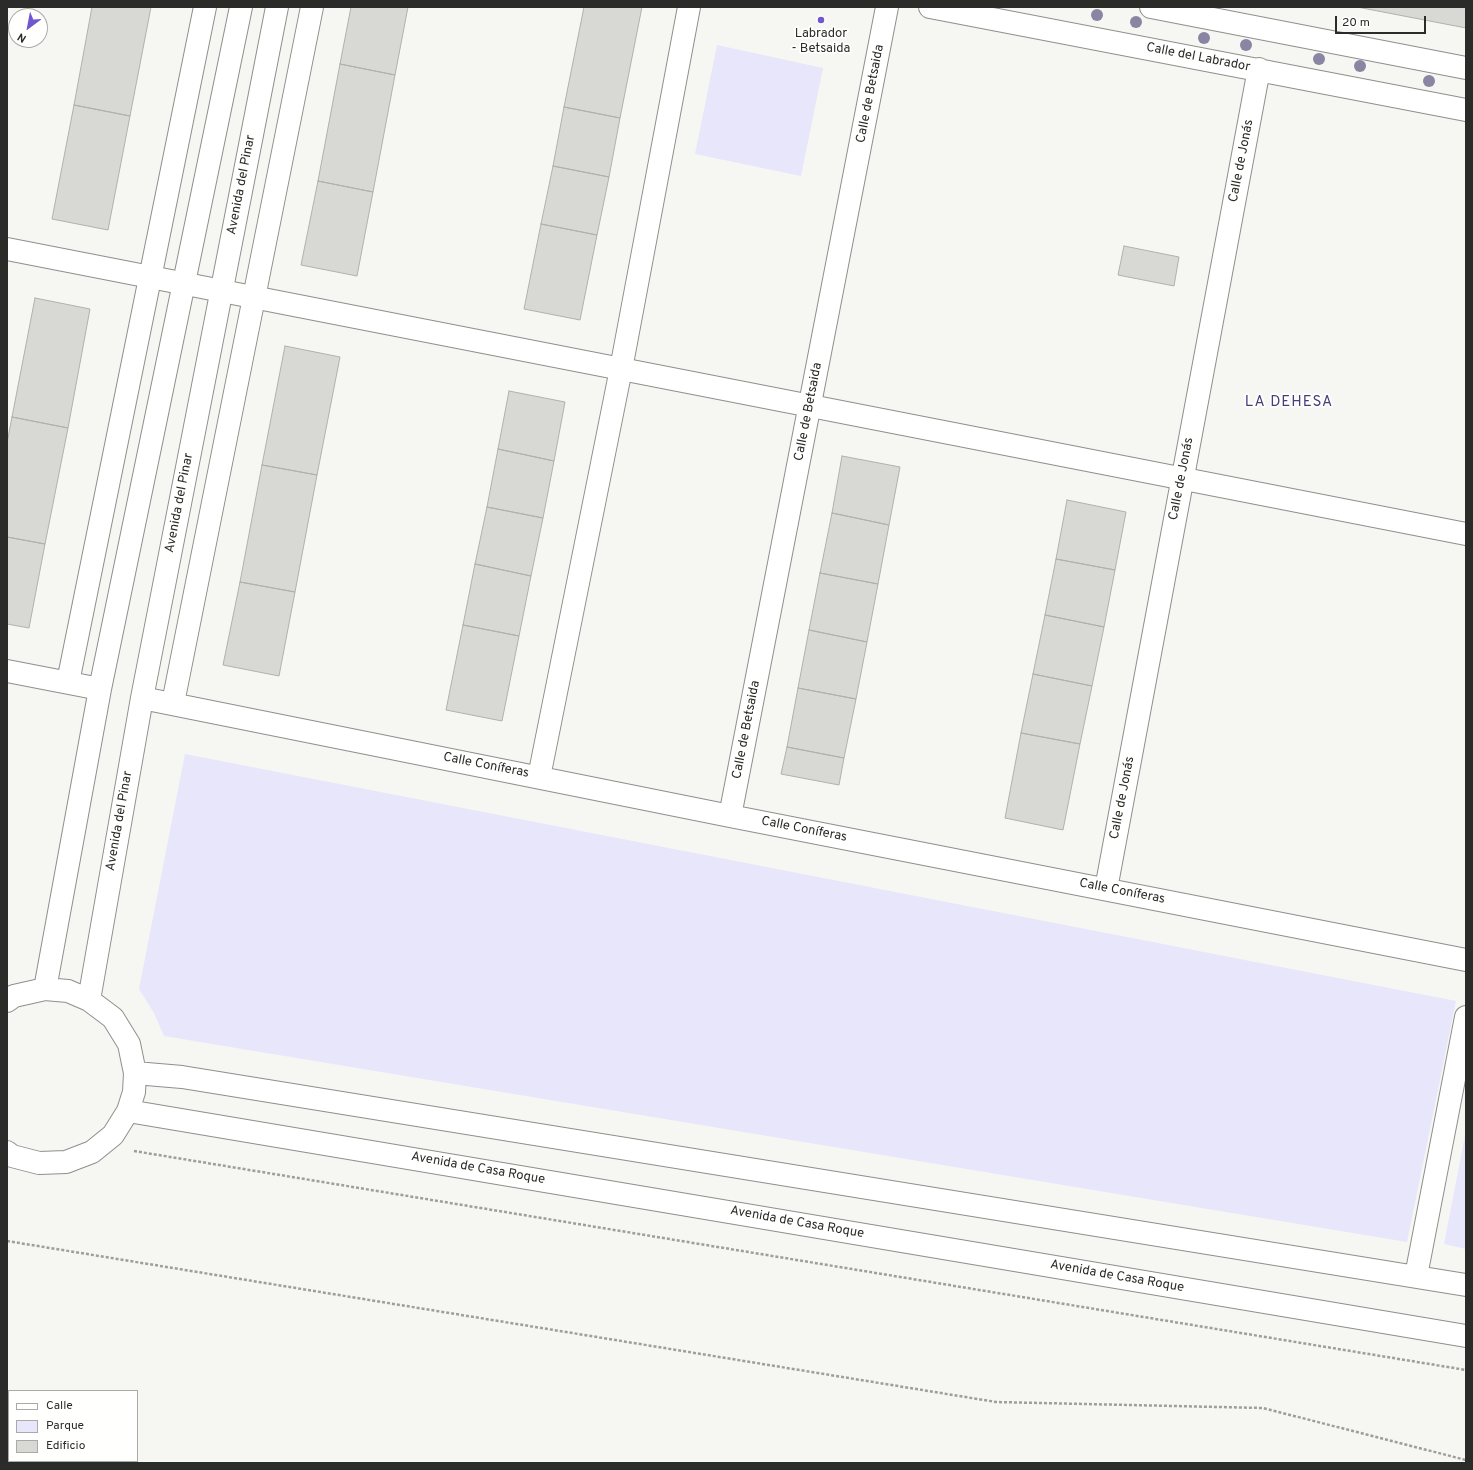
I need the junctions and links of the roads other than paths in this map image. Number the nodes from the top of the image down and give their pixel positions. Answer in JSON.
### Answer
{"nodes":[{"id":1,"x":205,"y":7,"type":"edge"},
{"id":2,"x":242,"y":7,"type":"edge"},
{"id":3,"x":277,"y":7,"type":"edge"},
{"id":4,"x":312,"y":7,"type":"edge"},
{"id":5,"x":689,"y":7,"type":"edge"},
{"id":6,"x":888,"y":7,"type":"edge"},
{"id":7,"x":930,"y":7,"type":"edge"},
{"id":8,"x":1151,"y":7,"type":"edge"},
{"id":9,"x":1466,"y":68,"type":"edge"},
{"id":10,"x":1259,"y":69,"type":"junction"},
{"id":11,"x":1466,"y":110,"type":"edge"},
{"id":12,"x":7,"y":249,"type":"edge"},
{"id":13,"x":150,"y":277,"type":"junction"},
{"id":14,"x":184,"y":284,"type":"junction"},
{"id":15,"x":221,"y":291,"type":"junction"},
{"id":16,"x":254,"y":297,"type":"junction"},
{"id":17,"x":621,"y":369,"type":"junction"},
{"id":18,"x":810,"y":406,"type":"junction"},
{"id":19,"x":1182,"y":479,"type":"junction"},
{"id":20,"x":1466,"y":534,"type":"edge"},
{"id":21,"x":7,"y":671,"type":"edge"},
{"id":22,"x":68,"y":682,"type":"junction"},
{"id":23,"x":100,"y":689,"type":"junction"},
{"id":24,"x":142,"y":698,"type":"junction"},
{"id":25,"x":173,"y":703,"type":"junction"},
{"id":26,"x":538,"y":777,"type":"junction"},
{"id":27,"x":730,"y":816,"type":"junction"},
{"id":28,"x":1106,"y":889,"type":"junction"},
{"id":29,"x":1466,"y":960,"type":"edge"},
{"id":30,"x":45,"y":990,"type":"junction"},
{"id":31,"x":89,"y":1000,"type":"junction"},
{"id":32,"x":7,"y":1001,"type":"edge"},
{"id":33,"x":1466,"y":1017,"type":"edge"},
{"id":34,"x":135,"y":1074,"type":"junction"},
{"id":35,"x":128,"y":1111,"type":"junction"},
{"id":36,"x":7,"y":1152,"type":"edge"},
{"id":37,"x":1416,"y":1276,"type":"junction"},
{"id":38,"x":1466,"y":1285,"type":"edge"},
{"id":39,"x":1466,"y":1336,"type":"edge"}],
"edges":[{"from":1,"to":13,"type":"street"},
{"from":2,"to":14,"type":"street"},
{"from":3,"to":15,"type":"street","name":"Avenida del Pinar"},
{"from":4,"to":16,"type":"street"},
{"from":5,"to":17,"type":"street"},
{"from":6,"to":18,"type":"street","name":"Calle de Betsaida"},
{"from":7,"to":10,"type":"street","name":"Calle del Labrador"},
{"from":8,"to":9,"type":"street"},
{"from":10,"to":11,"type":"street","name":"Calle del Labrador"},
{"from":10,"to":19,"type":"street","name":"Calle de Jonás"},
{"from":12,"to":13,"type":"street"},
{"from":13,"to":14,"type":"street"},
{"from":13,"to":22,"type":"street"},
{"from":14,"to":15,"type":"street"},
{"from":14,"to":23,"type":"street"},
{"from":15,"to":16,"type":"street"},
{"from":15,"to":24,"type":"street","name":"Avenida del Pinar"},
{"from":16,"to":17,"type":"street"},
{"from":16,"to":25,"type":"street"},
{"from":17,"to":18,"type":"street"},
{"from":17,"to":26,"type":"street"},
{"from":18,"to":19,"type":"street"},
{"from":18,"to":27,"type":"street","name":"Calle de Betsaida"},
{"from":19,"to":20,"type":"street"},
{"from":19,"to":28,"type":"street","name":"Calle de Jonás"},
{"from":21,"to":22,"type":"street"},
{"from":22,"to":23,"type":"street"},
{"from":23,"to":30,"type":"street"},
{"from":24,"to":25,"type":"street","name":"Calle Coníferas"},
{"from":24,"to":31,"type":"street","name":"Avenida del Pinar"},
{"from":25,"to":26,"type":"street","name":"Calle Coníferas"},
{"from":26,"to":27,"type":"street","name":"Calle Coníferas"},
{"from":27,"to":28,"type":"street","name":"Calle Coníferas"},
{"from":28,"to":29,"type":"street","name":"Calle Coníferas"},
{"from":30,"to":31,"type":"street"},
{"from":30,"to":32,"type":"street"},
{"from":31,"to":34,"type":"street"},
{"from":33,"to":37,"type":"street"},
{"from":34,"to":35,"type":"street"},
{"from":34,"to":37,"type":"street"},
{"from":35,"to":36,"type":"street"},
{"from":35,"to":39,"type":"street","name":"Avenida de Casa Roque"},
{"from":37,"to":38,"type":"street"}]}
